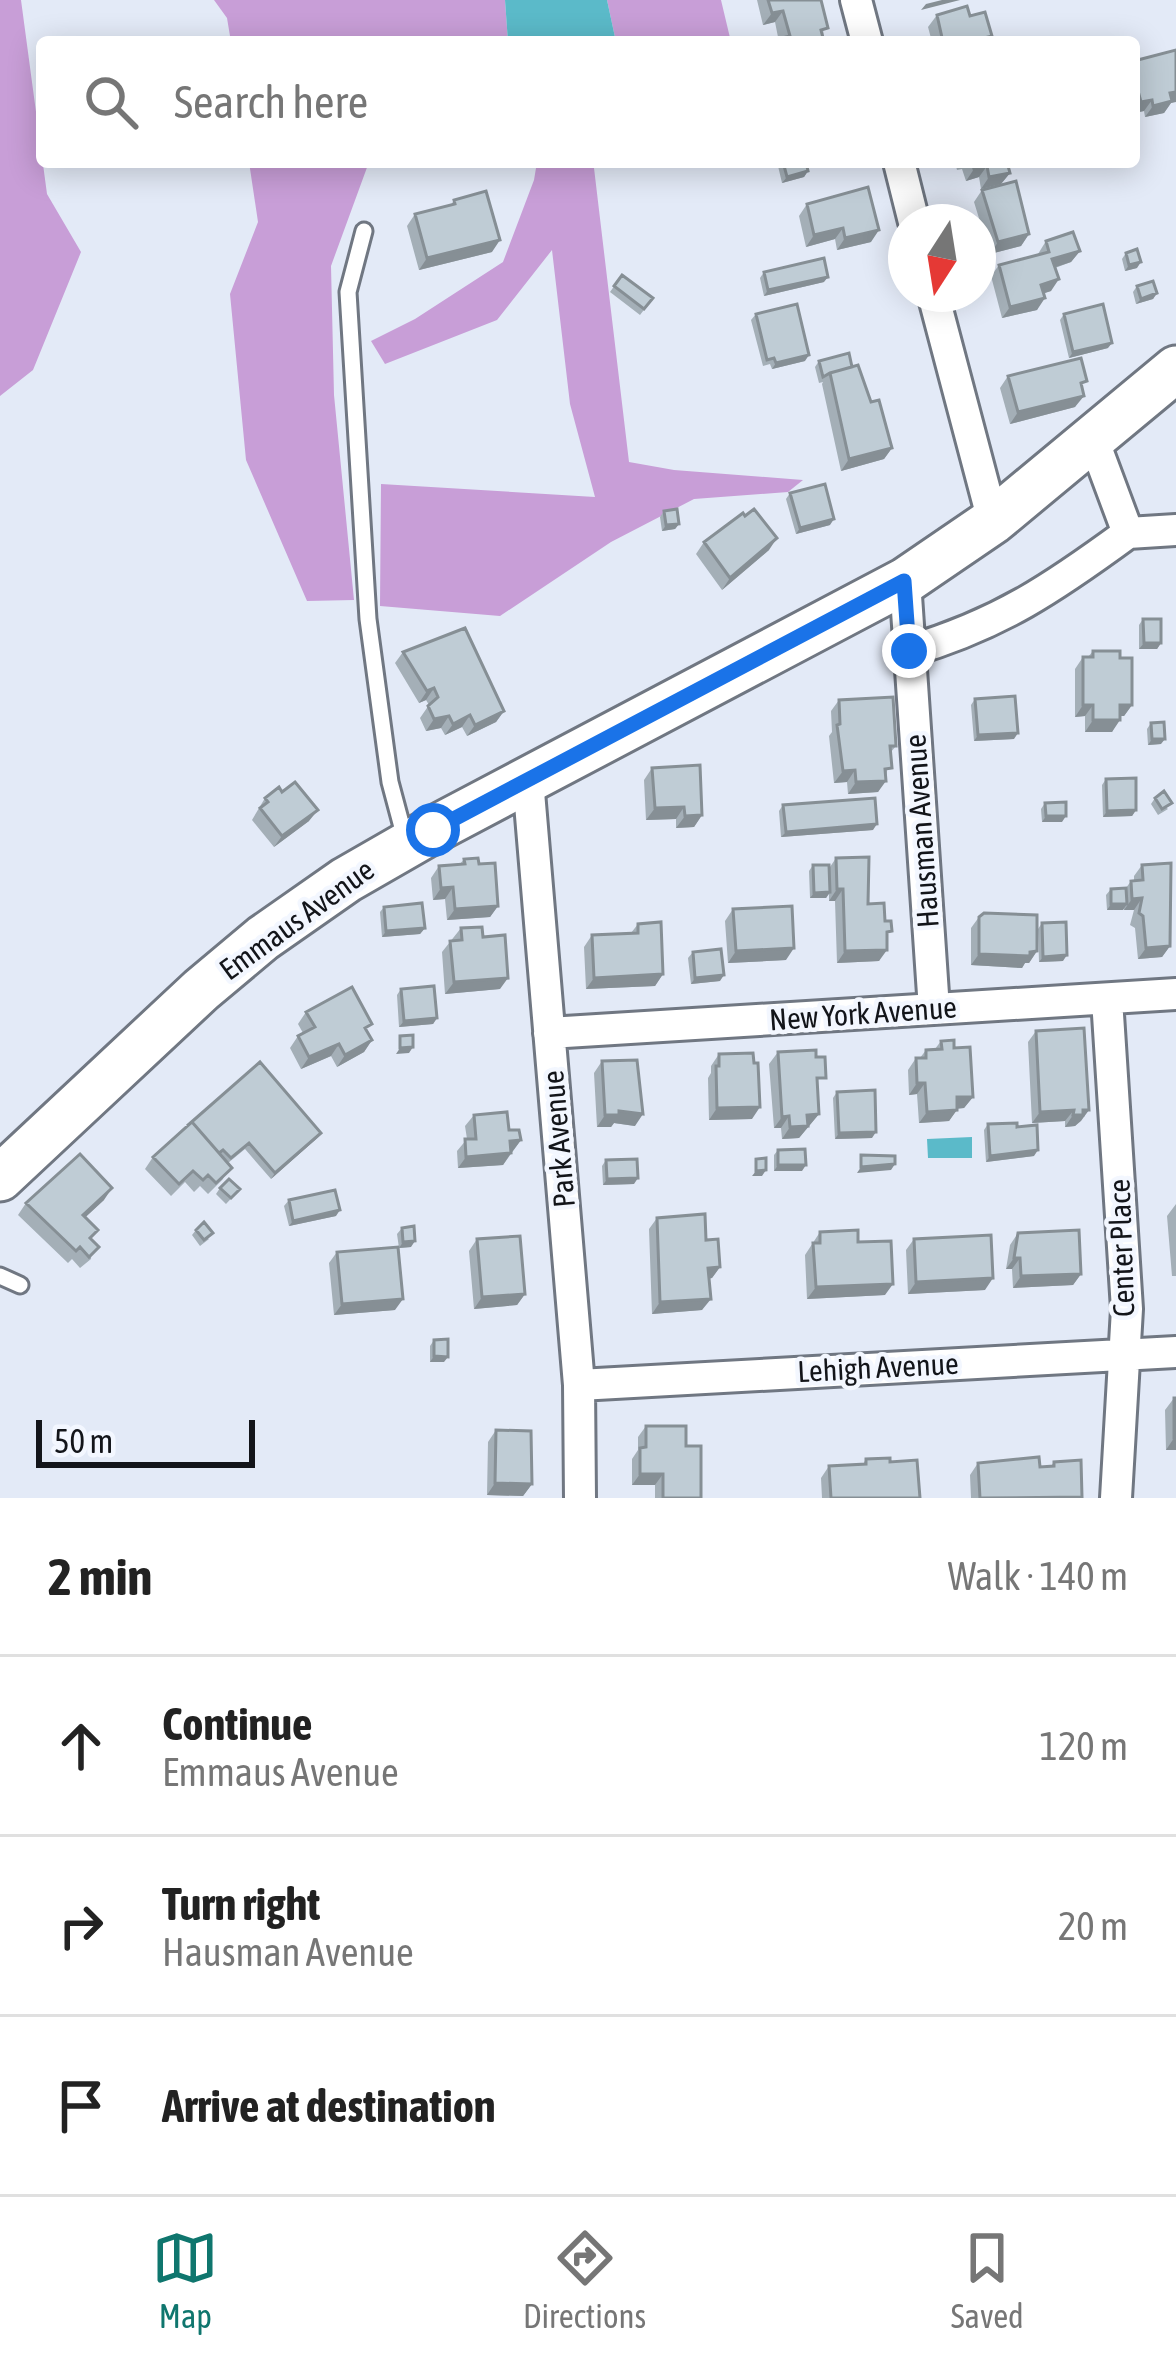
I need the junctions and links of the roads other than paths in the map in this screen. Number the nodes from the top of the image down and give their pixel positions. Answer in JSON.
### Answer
{"nodes":[{"id":1,"x":856,"y":0,"type":"edge"},
{"id":2,"x":865,"y":36,"type":"edge"},
{"id":3,"x":900,"y":168,"type":"edge"},
{"id":4,"x":909,"y":204,"type":"edge"},
{"id":5,"x":364,"y":231,"type":"dead end"},
{"id":6,"x":938,"y":312,"type":"edge"},
{"id":7,"x":1176,"y":369,"type":"edge"},
{"id":8,"x":1093,"y":439,"type":"junction"},
{"id":9,"x":993,"y":521,"type":"junction"},
{"id":10,"x":1176,"y":530,"type":"edge"},
{"id":11,"x":1127,"y":532,"type":"junction"},
{"id":12,"x":904,"y":581,"type":"junction"},
{"id":13,"x":909,"y":651,"type":"junction"},
{"id":14,"x":528,"y":780,"type":"junction"},
{"id":15,"x":407,"y":844,"type":"junction"},
{"id":16,"x":1176,"y":994,"type":"edge"},
{"id":17,"x":1107,"y":999,"type":"junction"},
{"id":18,"x":934,"y":1009,"type":"junction"},
{"id":19,"x":549,"y":1034,"type":"junction"},
{"id":20,"x":0,"y":1178,"type":"edge"},
{"id":21,"x":0,"y":1276,"type":"edge"},
{"id":22,"x":20,"y":1285,"type":"dead end"},
{"id":23,"x":1176,"y":1352,"type":"edge"},
{"id":24,"x":1124,"y":1354,"type":"junction"},
{"id":25,"x":580,"y":1385,"type":"junction"},
{"id":26,"x":580,"y":1498,"type":"edge"},
{"id":27,"x":1116,"y":1498,"type":"edge"}],
"edges":[{"from":1,"to":2,"type":"street"},
{"from":3,"to":4,"type":"street"},
{"from":5,"to":15,"type":"lane"},
{"from":6,"to":9,"type":"street"},
{"from":7,"to":8,"type":"main road","name":"Emmaus Avenue"},
{"from":8,"to":9,"type":"main road","name":"Emmaus Avenue"},
{"from":8,"to":11,"type":"street"},
{"from":9,"to":12,"type":"main road","name":"Emmaus Avenue"},
{"from":10,"to":11,"type":"street"},
{"from":11,"to":13,"type":"street"},
{"from":12,"to":13,"type":"street","name":"Hausman Avenue"},
{"from":12,"to":14,"type":"main road","name":"Emmaus Avenue"},
{"from":13,"to":18,"type":"street","name":"Hausman Avenue"},
{"from":14,"to":15,"type":"main road","name":"Emmaus Avenue"},
{"from":14,"to":19,"type":"street","name":"Park Avenue"},
{"from":15,"to":20,"type":"main road","name":"Emmaus Avenue"},
{"from":16,"to":17,"type":"street","name":"New York Avenue"},
{"from":17,"to":18,"type":"street","name":"New York Avenue"},
{"from":17,"to":24,"type":"street","name":"Center Place"},
{"from":18,"to":19,"type":"street","name":"New York Avenue"},
{"from":19,"to":25,"type":"street","name":"Park Avenue"},
{"from":21,"to":22,"type":"lane"},
{"from":23,"to":24,"type":"street","name":"Lehigh Avenue"},
{"from":24,"to":25,"type":"street","name":"Lehigh Avenue"},
{"from":24,"to":27,"type":"street","name":"Center Place"},
{"from":25,"to":26,"type":"street","name":"Park Avenue"}]}
